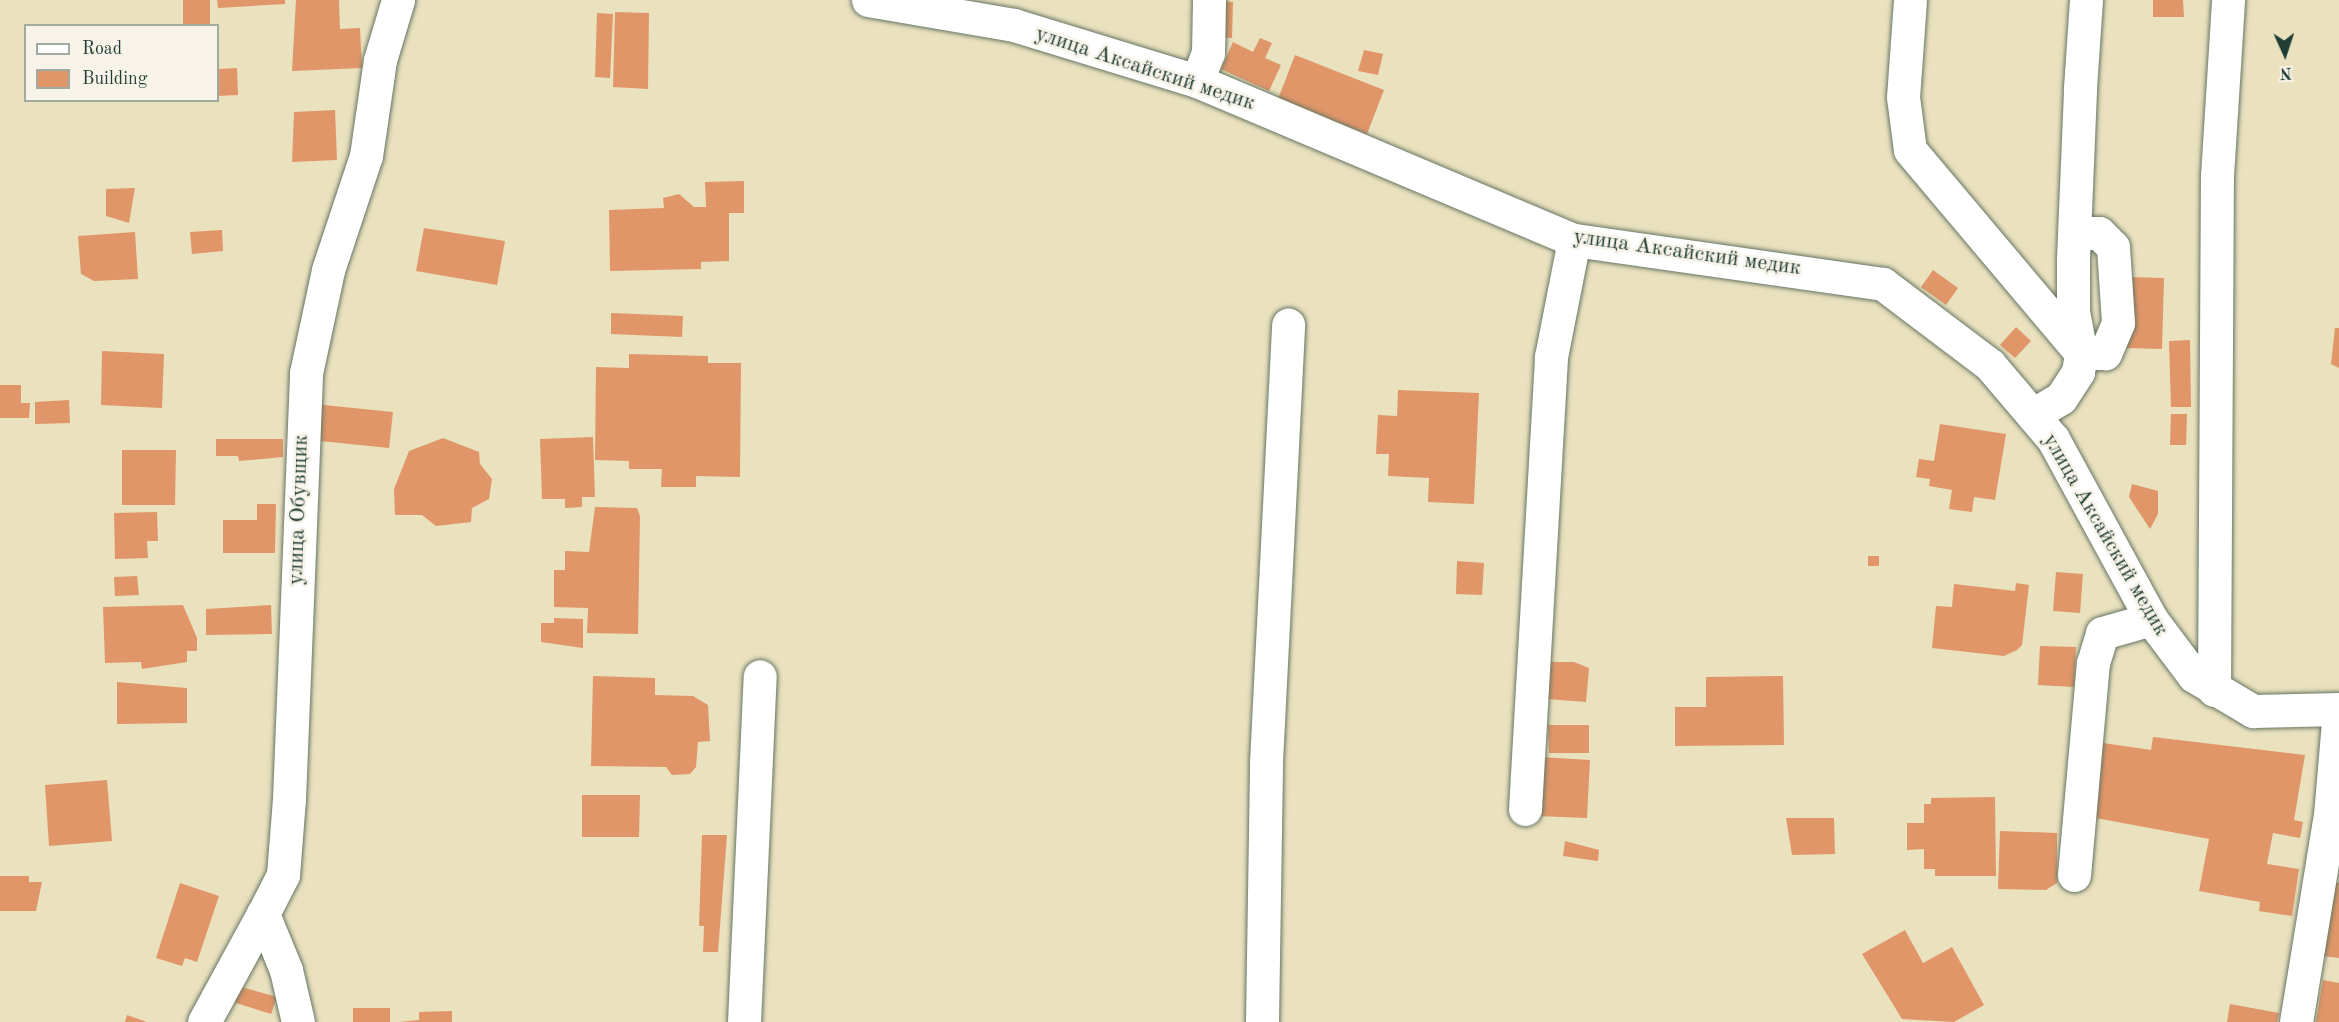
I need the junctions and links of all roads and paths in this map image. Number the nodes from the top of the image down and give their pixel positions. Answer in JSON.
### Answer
{"nodes":[{"id":1,"x":398,"y":0,"type":"edge"},
{"id":2,"x":868,"y":0,"type":"edge"},
{"id":3,"x":1209,"y":0,"type":"edge"},
{"id":4,"x":1910,"y":0,"type":"edge"},
{"id":5,"x":2086,"y":0,"type":"edge"},
{"id":6,"x":2228,"y":0,"type":"edge"},
{"id":7,"x":1197,"y":81,"type":"junction"},
{"id":8,"x":2075,"y":233,"type":"junction"},
{"id":9,"x":1574,"y":240,"type":"junction"},
{"id":10,"x":1288,"y":325,"type":"dead end"},
{"id":11,"x":2081,"y":353,"type":"junction"},
{"id":12,"x":2033,"y":415,"type":"junction"},
{"id":13,"x":2151,"y":619,"type":"junction"},
{"id":14,"x":760,"y":676,"type":"dead end"},
{"id":15,"x":2214,"y":690,"type":"junction"},
{"id":16,"x":2339,"y":710,"type":"edge"},
{"id":17,"x":1525,"y":809,"type":"dead end"},
{"id":18,"x":2074,"y":875,"type":"dead end"},
{"id":19,"x":263,"y":914,"type":"junction"},
{"id":20,"x":204,"y":1022,"type":"edge"},
{"id":21,"x":298,"y":1022,"type":"edge"},
{"id":22,"x":744,"y":1022,"type":"edge"},
{"id":23,"x":1262,"y":1022,"type":"edge"},
{"id":24,"x":2296,"y":1022,"type":"edge"}],
"edges":[{"from":1,"to":19,"type":"street","name":"улица Обувщик"},
{"from":2,"to":7,"type":"street","name":"улица Аксайский медик"},
{"from":3,"to":7,"type":"street"},
{"from":4,"to":11,"type":"street"},
{"from":5,"to":8,"type":"street"},
{"from":6,"to":15,"type":"street"},
{"from":7,"to":9,"type":"street","name":"улица Аксайский медик"},
{"from":8,"to":11,"type":"street"},
{"from":8,"to":11,"type":"street"},
{"from":9,"to":12,"type":"street","name":"улица Аксайский медик"},
{"from":9,"to":17,"type":"street"},
{"from":10,"to":23,"type":"street"},
{"from":11,"to":12,"type":"street"},
{"from":12,"to":13,"type":"street","name":"улица Аксайский медик"},
{"from":13,"to":15,"type":"street","name":"улица Аксайский медик"},
{"from":13,"to":18,"type":"street"},
{"from":14,"to":22,"type":"street"},
{"from":15,"to":16,"type":"street","name":"улица Аксайский медик"},
{"from":16,"to":24,"type":"street"},
{"from":19,"to":20,"type":"street","name":"улица Обувщик"},
{"from":19,"to":21,"type":"street"}]}
